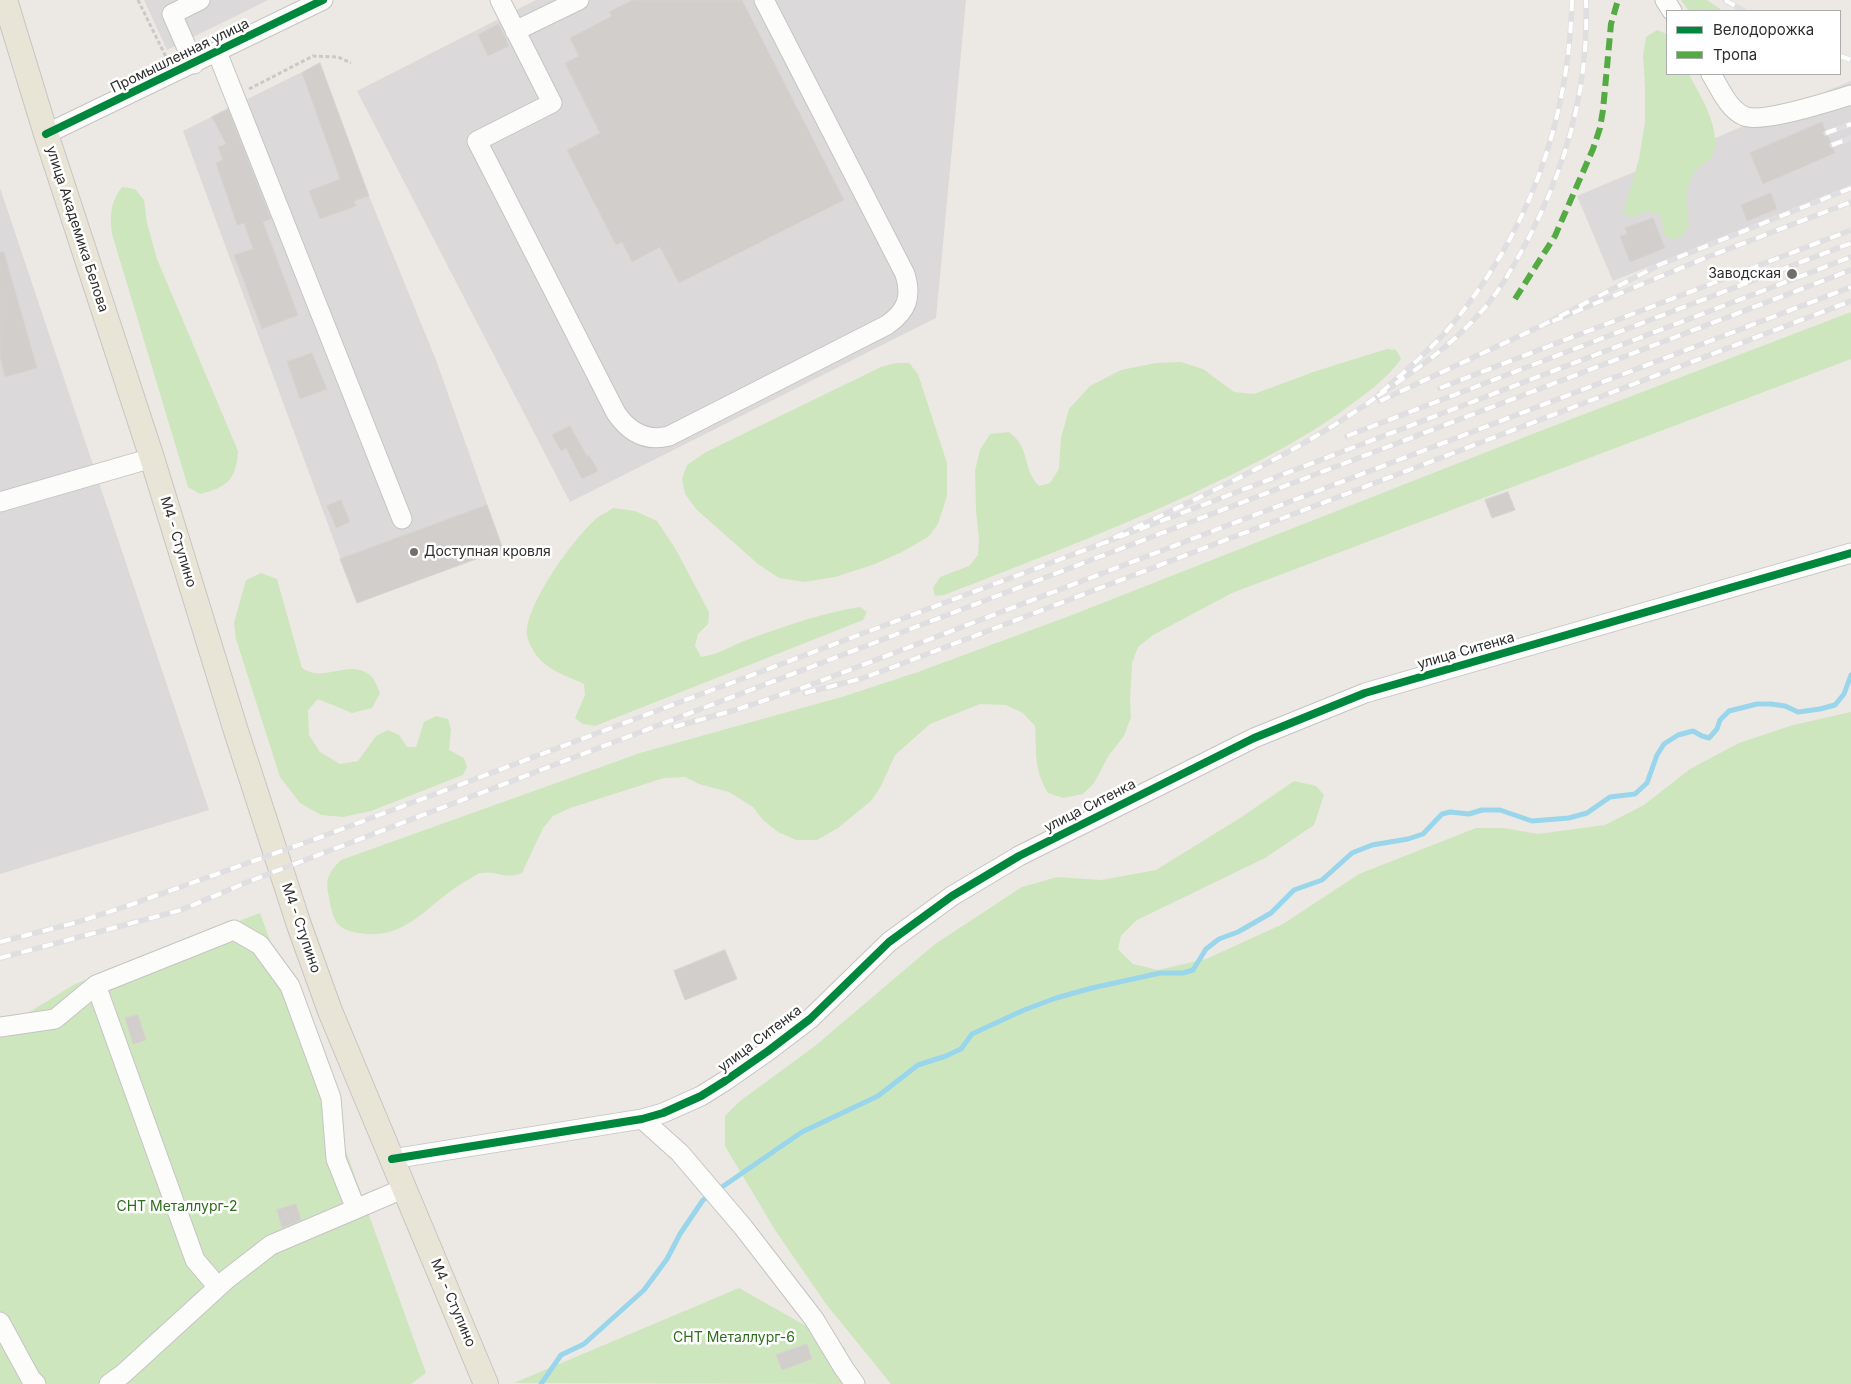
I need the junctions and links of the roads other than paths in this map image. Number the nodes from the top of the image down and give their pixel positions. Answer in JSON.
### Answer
{"nodes":[{"id":1,"x":5,"y":0,"type":"edge"},
{"id":2,"x":200,"y":0,"type":"edge"},
{"id":3,"x":323,"y":0,"type":"edge"},
{"id":4,"x":500,"y":0,"type":"edge"},
{"id":5,"x":579,"y":0,"type":"edge"},
{"id":6,"x":764,"y":0,"type":"edge"},
{"id":7,"x":515,"y":31,"type":"junction"},
{"id":8,"x":217,"y":52,"type":"junction"},
{"id":9,"x":194,"y":64,"type":"junction"},
{"id":10,"x":1712,"y":75,"type":"edge"},
{"id":11,"x":1851,"y":96,"type":"edge"},
{"id":12,"x":46,"y":134,"type":"junction"},
{"id":13,"x":152,"y":458,"type":"junction"},
{"id":14,"x":0,"y":502,"type":"edge"},
{"id":15,"x":402,"y":519,"type":"dead end"},
{"id":16,"x":1851,"y":553,"type":"edge"},
{"id":17,"x":96,"y":985,"type":"junction"},
{"id":18,"x":0,"y":1027,"type":"edge"},
{"id":19,"x":642,"y":1119,"type":"junction"},
{"id":20,"x":392,"y":1159,"type":"junction"},
{"id":21,"x":405,"y":1188,"type":"junction"},
{"id":22,"x":356,"y":1209,"type":"junction"},
{"id":23,"x":218,"y":1287,"type":"junction"},
{"id":24,"x":0,"y":1322,"type":"edge"},
{"id":25,"x":36,"y":1384,"type":"edge"},
{"id":26,"x":109,"y":1384,"type":"edge"},
{"id":27,"x":486,"y":1384,"type":"edge"},
{"id":28,"x":855,"y":1384,"type":"edge"}],
"edges":[{"from":1,"to":12,"type":"main road","name":"улица Академика Белова"},
{"from":2,"to":9,"type":"street"},
{"from":3,"to":8,"type":"street","name":"Промышленная улица"},
{"from":4,"to":7,"type":"street"},
{"from":5,"to":7,"type":"street"},
{"from":6,"to":7,"type":"street"},
{"from":8,"to":9,"type":"street","name":"Промышленная улица"},
{"from":8,"to":15,"type":"street"},
{"from":9,"to":12,"type":"street","name":"Промышленная улица"},
{"from":10,"to":11,"type":"street"},
{"from":12,"to":13,"type":"main road","name":"улица Академика Белова"},
{"from":13,"to":14,"type":"street"},
{"from":13,"to":20,"type":"main road","name":"М4 - Ступино"},
{"from":16,"to":19,"type":"street","name":"улица Ситенка"},
{"from":17,"to":18,"type":"street"},
{"from":17,"to":22,"type":"street"},
{"from":17,"to":23,"type":"street"},
{"from":19,"to":20,"type":"street","name":"улица Ситенка"},
{"from":19,"to":28,"type":"street"},
{"from":20,"to":21,"type":"main road","name":"М4 - Ступино"},
{"from":21,"to":22,"type":"street"},
{"from":21,"to":27,"type":"main road","name":"М4 - Ступино"},
{"from":22,"to":23,"type":"street"},
{"from":23,"to":26,"type":"street"},
{"from":24,"to":25,"type":"street"}]}
